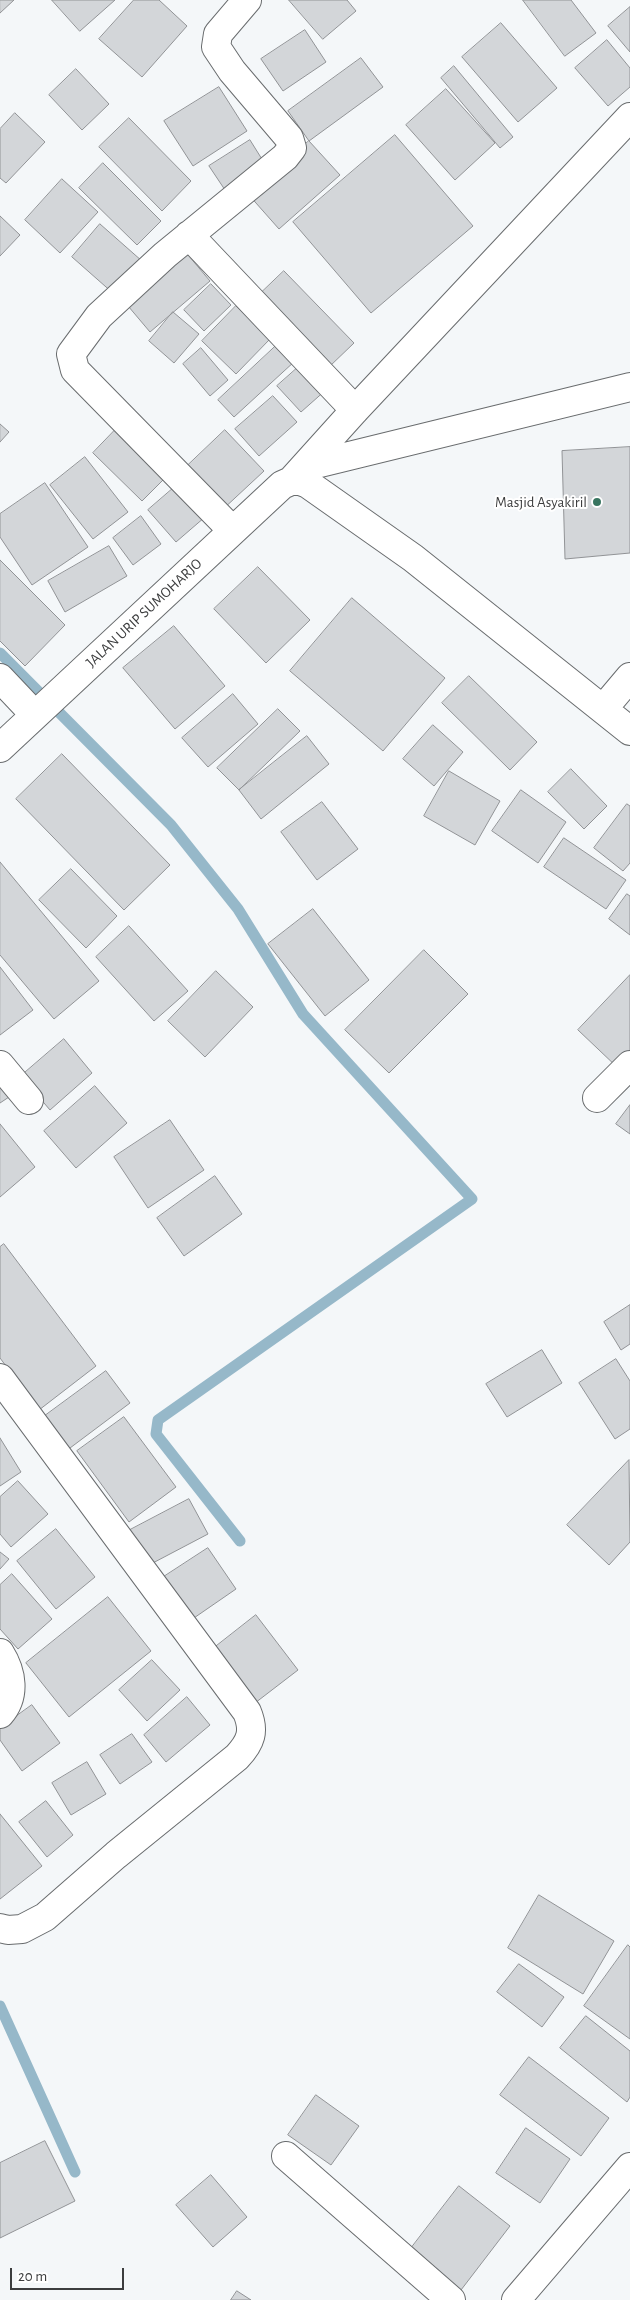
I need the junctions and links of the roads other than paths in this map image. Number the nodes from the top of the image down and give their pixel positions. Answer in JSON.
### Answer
{"nodes":[{"id":1,"x":247,"y":0,"type":"edge"},
{"id":2,"x":630,"y":117,"type":"edge"},
{"id":3,"x":189,"y":235,"type":"junction"},
{"id":4,"x":630,"y":387,"type":"edge"},
{"id":5,"x":354,"y":410,"type":"junction"},
{"id":6,"x":297,"y":474,"type":"junction"},
{"id":7,"x":232,"y":530,"type":"junction"},
{"id":8,"x":630,"y":677,"type":"edge"},
{"id":9,"x":0,"y":678,"type":"edge"},
{"id":10,"x":604,"y":709,"type":"junction"},
{"id":11,"x":39,"y":711,"type":"junction"},
{"id":12,"x":630,"y":731,"type":"edge"},
{"id":13,"x":2,"y":744,"type":"edge"},
{"id":14,"x":0,"y":1065,"type":"edge"},
{"id":15,"x":630,"y":1065,"type":"edge"},
{"id":16,"x":597,"y":1098,"type":"dead end"},
{"id":17,"x":28,"y":1100,"type":"dead end"},
{"id":18,"x":0,"y":1378,"type":"edge"},
{"id":19,"x":0,"y":1653,"type":"edge"},
{"id":20,"x":0,"y":1714,"type":"edge"},
{"id":21,"x":0,"y":1928,"type":"edge"},
{"id":22,"x":286,"y":2156,"type":"dead end"},
{"id":23,"x":630,"y":2167,"type":"edge"},
{"id":24,"x":451,"y":2300,"type":"edge"},
{"id":25,"x":516,"y":2300,"type":"edge"}],
"edges":[{"from":1,"to":3,"type":"street"},
{"from":2,"to":5,"type":"street"},
{"from":3,"to":5,"type":"street"},
{"from":3,"to":7,"type":"street"},
{"from":4,"to":6,"type":"street"},
{"from":5,"to":6,"type":"street"},
{"from":6,"to":7,"type":"street","name":"JALAN URIP SUMOHARJO"},
{"from":6,"to":10,"type":"street"},
{"from":7,"to":11,"type":"street","name":"JALAN URIP SUMOHARJO"},
{"from":8,"to":10,"type":"street"},
{"from":9,"to":11,"type":"street"},
{"from":10,"to":12,"type":"street"},
{"from":11,"to":13,"type":"street","name":"JALAN URIP SUMOHARJO"},
{"from":14,"to":17,"type":"street"},
{"from":15,"to":16,"type":"street"},
{"from":18,"to":21,"type":"street"},
{"from":19,"to":20,"type":"street"},
{"from":22,"to":24,"type":"street"},
{"from":23,"to":25,"type":"street"}]}
